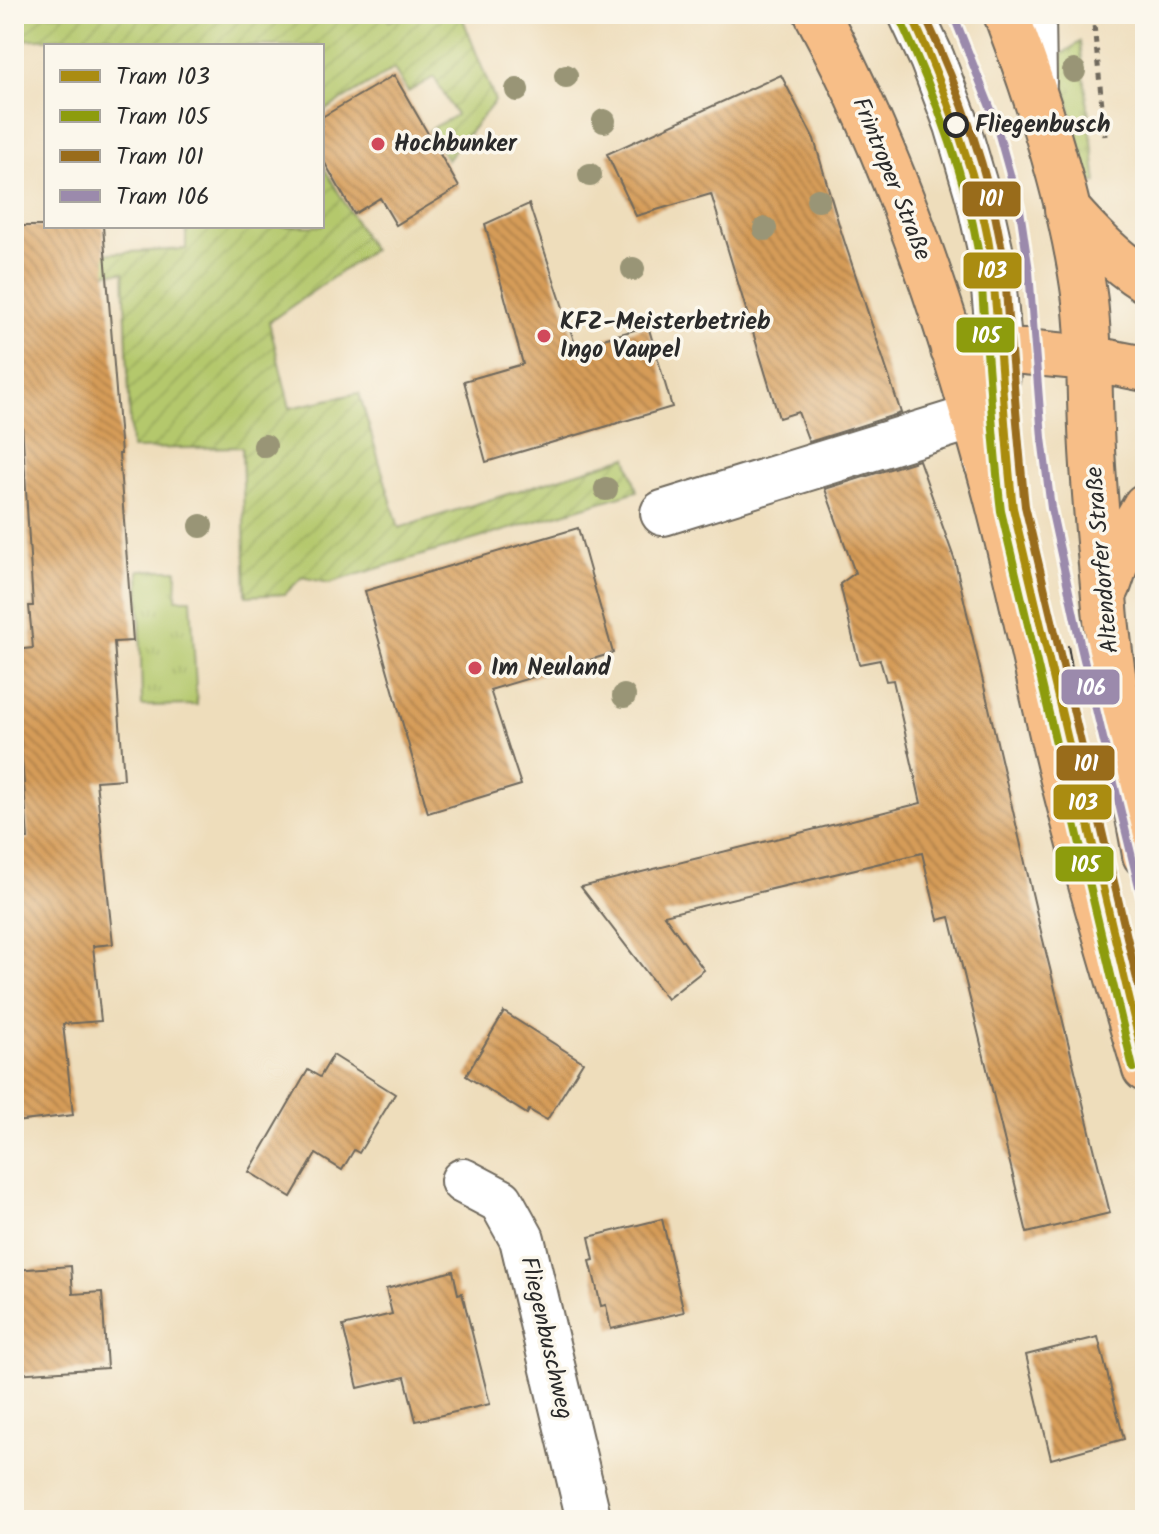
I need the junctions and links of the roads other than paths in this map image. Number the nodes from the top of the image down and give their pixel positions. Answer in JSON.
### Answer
{"nodes":[{"id":1,"x":817,"y":14,"type":"edge"},
{"id":2,"x":911,"y":14,"type":"edge"},
{"id":3,"x":1006,"y":14,"type":"edge"},
{"id":4,"x":1033,"y":14,"type":"edge"},
{"id":5,"x":1034,"y":89,"type":"junction"},
{"id":6,"x":1067,"y":208,"type":"junction"},
{"id":7,"x":1145,"y":280,"type":"edge"},
{"id":8,"x":953,"y":350,"type":"junction"},
{"id":9,"x":1000,"y":352,"type":"junction"},
{"id":10,"x":1089,"y":358,"type":"junction"},
{"id":11,"x":1145,"y":369,"type":"edge"},
{"id":12,"x":973,"y":417,"type":"junction"},
{"id":13,"x":986,"y":462,"type":"junction"},
{"id":14,"x":1145,"y":506,"type":"edge"},
{"id":15,"x":663,"y":513,"type":"dead end"},
{"id":16,"x":1104,"y":601,"type":"junction"},
{"id":17,"x":1145,"y":855,"type":"edge"},
{"id":18,"x":1145,"y":1069,"type":"edge"},
{"id":19,"x":463,"y":1181,"type":"dead end"},
{"id":20,"x":589,"y":1520,"type":"edge"}],
"edges":[{"from":1,"to":8,"type":"main road","name":"Frintroper Straße"},
{"from":2,"to":9,"type":"street"},
{"from":3,"to":5,"type":"main road"},
{"from":4,"to":5,"type":"street"},
{"from":5,"to":6,"type":"main road"},
{"from":6,"to":7,"type":"main road"},
{"from":6,"to":10,"type":"main road"},
{"from":8,"to":9,"type":"main road"},
{"from":8,"to":12,"type":"main road"},
{"from":9,"to":10,"type":"main road"},
{"from":9,"to":13,"type":"street"},
{"from":10,"to":11,"type":"main road"},
{"from":10,"to":16,"type":"main road","name":"Altendorfer Straße"},
{"from":12,"to":13,"type":"main road"},
{"from":12,"to":15,"type":"street"},
{"from":13,"to":18,"type":"main road"},
{"from":14,"to":16,"type":"main road"},
{"from":16,"to":17,"type":"main road","name":"Altendorfer Straße"},
{"from":19,"to":20,"type":"street","name":"Fliegenbuschweg"}]}
